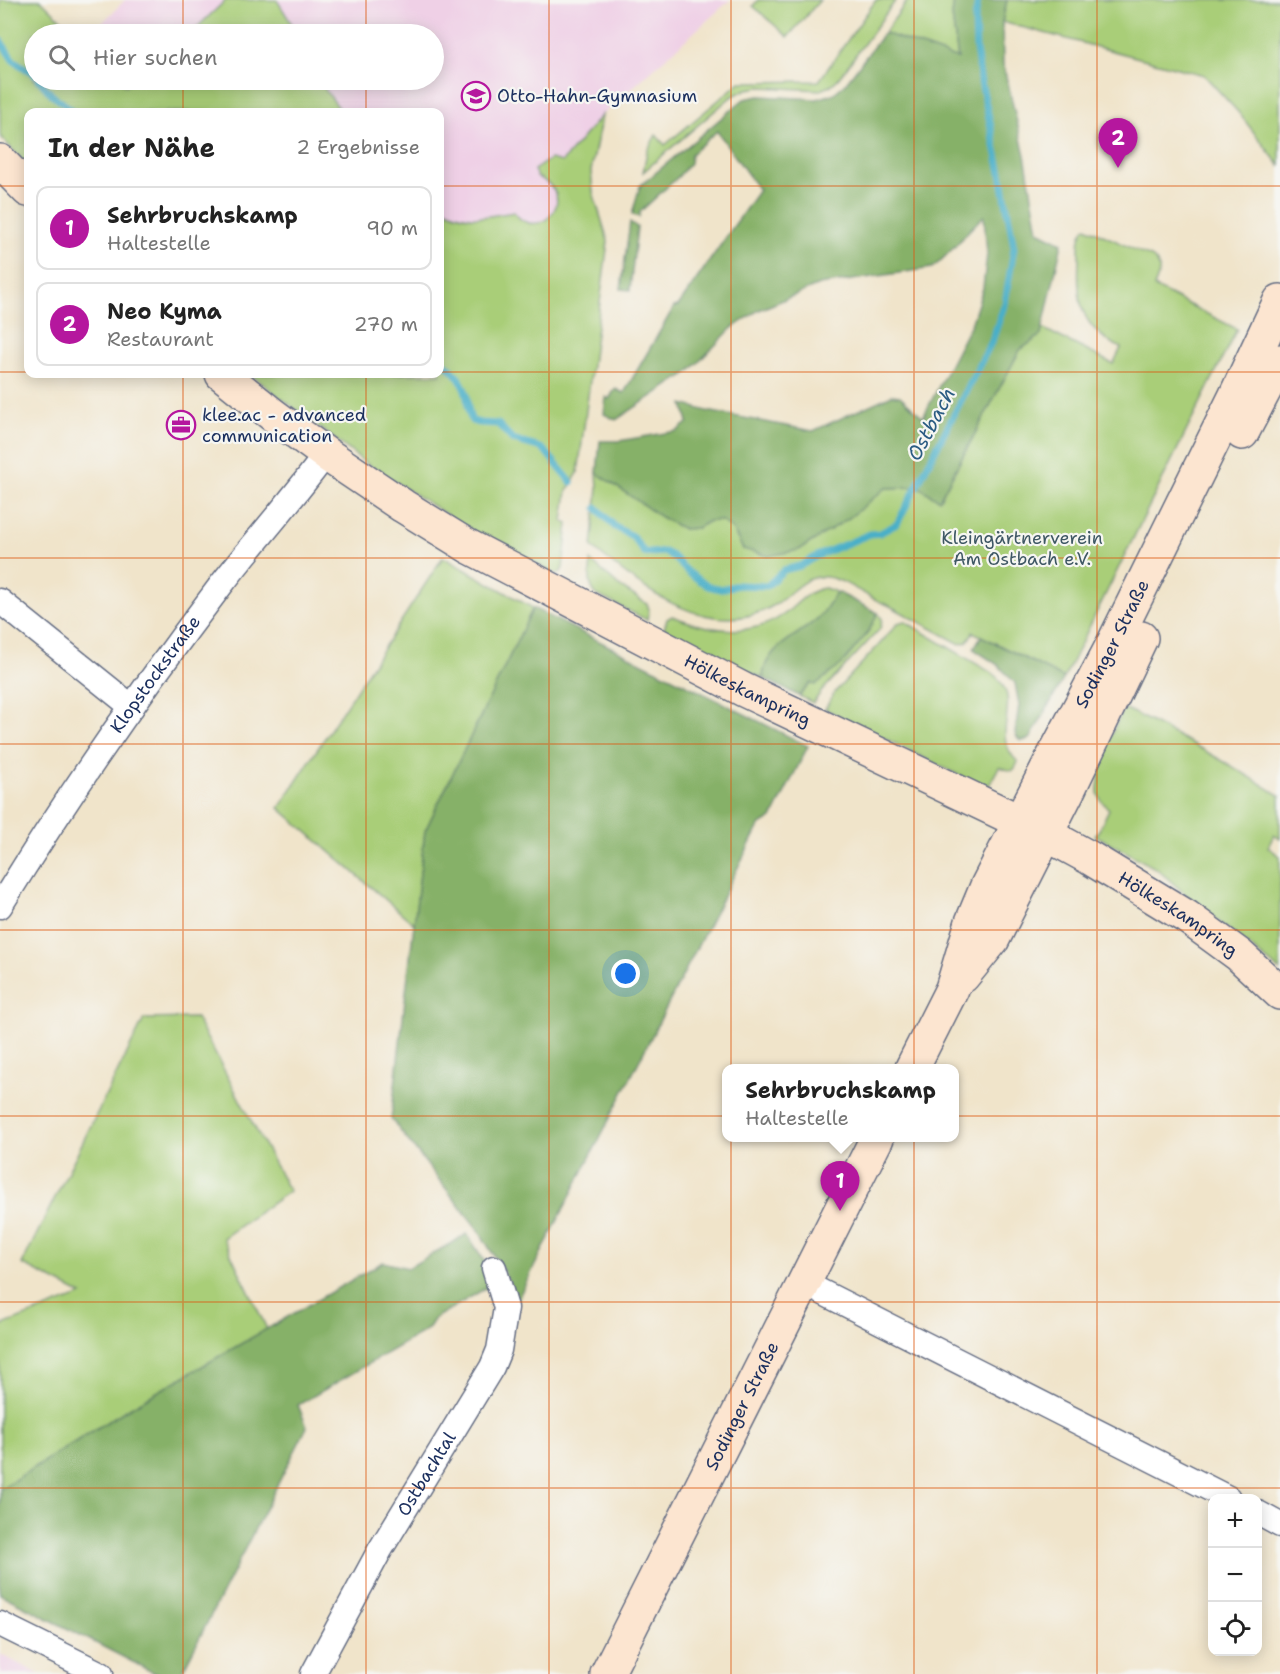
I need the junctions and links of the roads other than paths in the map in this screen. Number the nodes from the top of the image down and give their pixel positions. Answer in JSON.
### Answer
{"nodes":[{"id":1,"x":1280,"y":301,"type":"edge"},
{"id":2,"x":1280,"y":361,"type":"edge"},
{"id":3,"x":227,"y":378,"type":"edge"},
{"id":4,"x":326,"y":454,"type":"junction"},
{"id":5,"x":0,"y":601,"type":"edge"},
{"id":6,"x":132,"y":707,"type":"junction"},
{"id":7,"x":1033,"y":828,"type":"junction"},
{"id":8,"x":0,"y":906,"type":"edge"},
{"id":9,"x":1280,"y":993,"type":"edge"},
{"id":10,"x":914,"y":1064,"type":"edge"},
{"id":11,"x":875,"y":1142,"type":"edge"},
{"id":12,"x":494,"y":1268,"type":"dead end"},
{"id":13,"x":804,"y":1284,"type":"junction"},
{"id":14,"x":1220,"y":1494,"type":"edge"},
{"id":15,"x":1262,"y":1516,"type":"edge"},
{"id":16,"x":1280,"y":1525,"type":"edge"},
{"id":17,"x":0,"y":1624,"type":"edge"},
{"id":18,"x":101,"y":1674,"type":"edge"},
{"id":19,"x":313,"y":1674,"type":"edge"},
{"id":20,"x":608,"y":1674,"type":"edge"}],
"edges":[{"from":1,"to":7,"type":"main road","name":"Sodinger Straße"},
{"from":2,"to":7,"type":"main road","name":"Sodinger Straße"},
{"from":3,"to":4,"type":"main road","name":"Hölkeskampring"},
{"from":4,"to":6,"type":"street","name":"Klopstockstraße"},
{"from":4,"to":7,"type":"main road","name":"Hölkeskampring"},
{"from":5,"to":6,"type":"street"},
{"from":6,"to":8,"type":"street","name":"Klopstockstraße"},
{"from":7,"to":9,"type":"main road","name":"Hölkeskampring"},
{"from":7,"to":10,"type":"main road","name":"Sodinger Straße"},
{"from":11,"to":13,"type":"main road","name":"Sodinger Straße"},
{"from":12,"to":19,"type":"street","name":"Ostbachtal"},
{"from":13,"to":14,"type":"street"},
{"from":13,"to":20,"type":"main road","name":"Sodinger Straße"},
{"from":15,"to":16,"type":"street"},
{"from":17,"to":18,"type":"street"}]}
